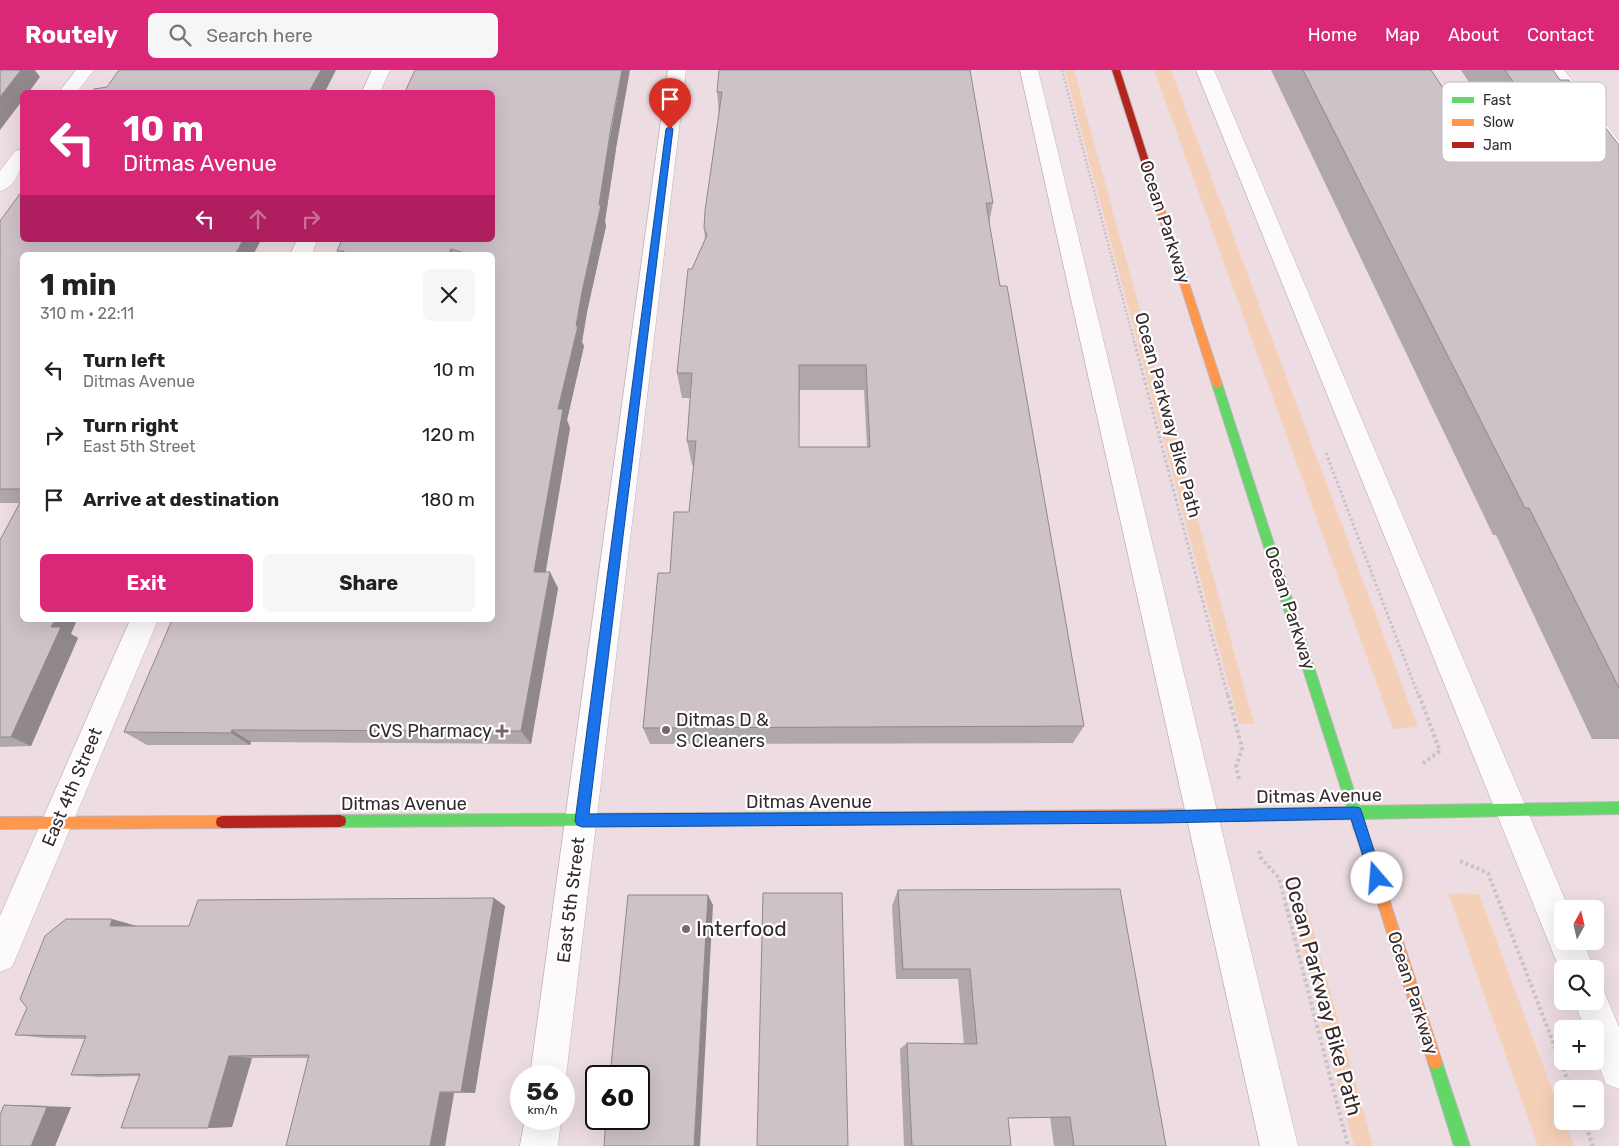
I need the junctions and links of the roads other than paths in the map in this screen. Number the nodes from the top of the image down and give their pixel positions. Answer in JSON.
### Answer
{"nodes":[{"id":1,"x":84,"y":70,"type":"edge"},
{"id":2,"x":381,"y":70,"type":"edge"},
{"id":3,"x":677,"y":70,"type":"edge"},
{"id":4,"x":1029,"y":70,"type":"edge"},
{"id":5,"x":1116,"y":70,"type":"edge"},
{"id":6,"x":1205,"y":70,"type":"edge"},
{"id":7,"x":1555,"y":70,"type":"edge"},
{"id":8,"x":1564,"y":82,"type":"edge"},
{"id":9,"x":69,"y":90,"type":"edge"},
{"id":10,"x":372,"y":90,"type":"edge"},
{"id":11,"x":1606,"y":137,"type":"edge"},
{"id":12,"x":1619,"y":154,"type":"edge"},
{"id":13,"x":20,"y":157,"type":"edge"},
{"id":14,"x":0,"y":185,"type":"edge"},
{"id":15,"x":143,"y":622,"type":"edge"},
{"id":16,"x":1619,"y":808,"type":"edge"},
{"id":17,"x":1512,"y":809,"type":"junction"},
{"id":18,"x":1355,"y":813,"type":"junction"},
{"id":19,"x":1201,"y":816,"type":"junction"},
{"id":20,"x":582,"y":821,"type":"junction"},
{"id":21,"x":57,"y":822,"type":"junction"},
{"id":22,"x":0,"y":823,"type":"edge"},
{"id":23,"x":1554,"y":913,"type":"edge"},
{"id":24,"x":0,"y":955,"type":"edge"},
{"id":25,"x":1594,"y":1010,"type":"edge"},
{"id":26,"x":549,"y":1065,"type":"edge"},
{"id":27,"x":1619,"y":1071,"type":"edge"},
{"id":28,"x":541,"y":1130,"type":"edge"},
{"id":29,"x":539,"y":1146,"type":"edge"},
{"id":30,"x":1279,"y":1146,"type":"edge"},
{"id":31,"x":1462,"y":1146,"type":"edge"}],
"edges":[{"from":1,"to":9,"type":"street"},
{"from":2,"to":10,"type":"street"},
{"from":3,"to":20,"type":"street","name":"East 5th Street"},
{"from":4,"to":19,"type":"street"},
{"from":5,"to":18,"type":"street","name":"Ocean Parkway"},
{"from":6,"to":17,"type":"street"},
{"from":7,"to":8,"type":"street"},
{"from":11,"to":12,"type":"street"},
{"from":13,"to":14,"type":"street"},
{"from":15,"to":21,"type":"street","name":"East 4th Street"},
{"from":16,"to":17,"type":"street","name":"Ditmas Avenue"},
{"from":17,"to":18,"type":"street","name":"Ditmas Avenue"},
{"from":17,"to":23,"type":"street"},
{"from":18,"to":19,"type":"street","name":"Ditmas Avenue"},
{"from":18,"to":31,"type":"street","name":"Ocean Parkway"},
{"from":19,"to":20,"type":"street","name":"Ditmas Avenue"},
{"from":19,"to":30,"type":"street"},
{"from":20,"to":21,"type":"street","name":"Ditmas Avenue"},
{"from":20,"to":26,"type":"street","name":"East 5th Street"},
{"from":21,"to":22,"type":"street","name":"Ditmas Avenue"},
{"from":21,"to":24,"type":"street","name":"East 4th Street"},
{"from":25,"to":27,"type":"street"},
{"from":28,"to":29,"type":"street"}]}
